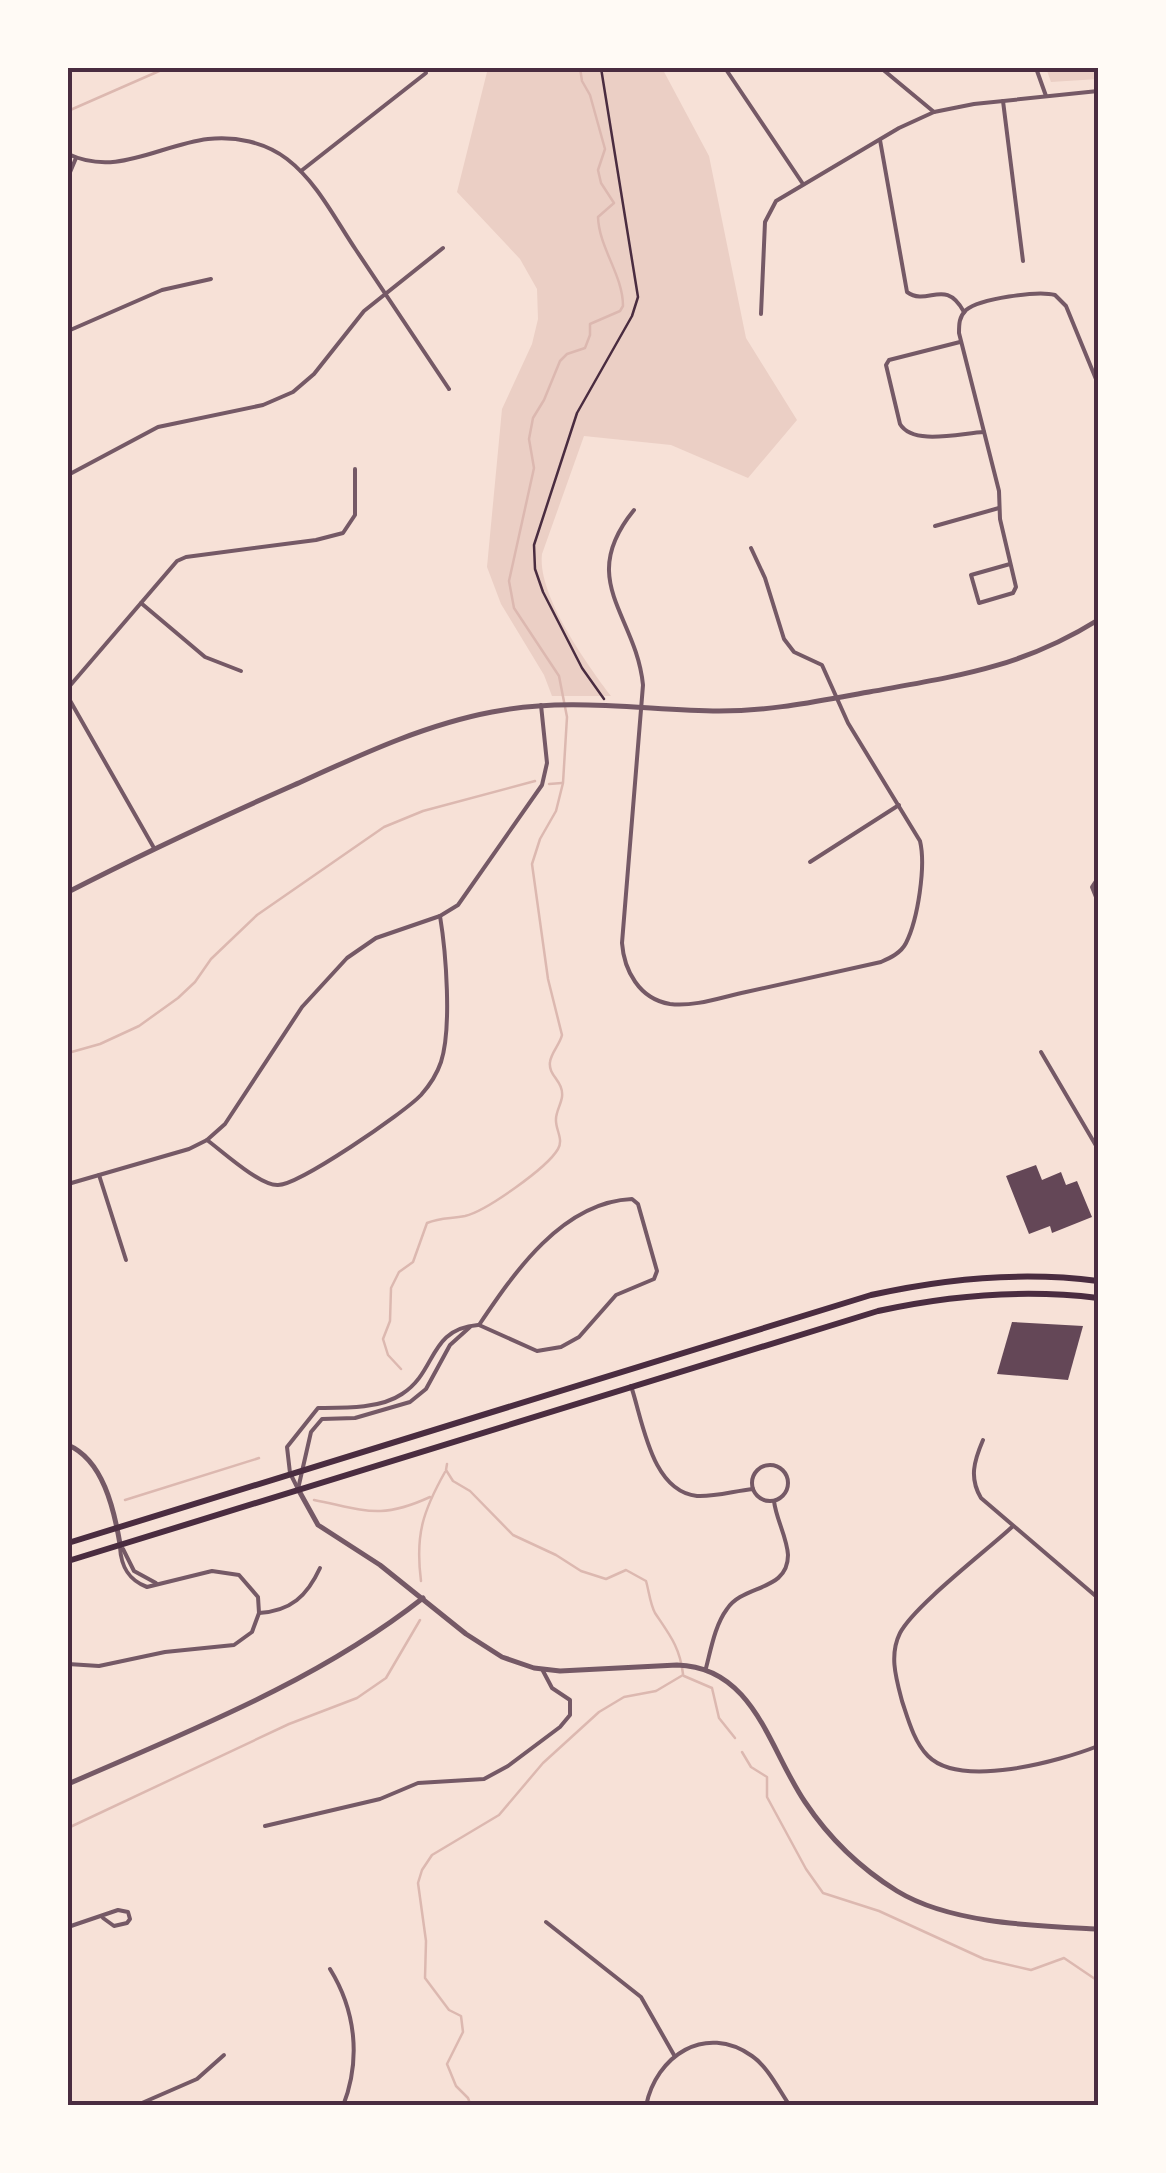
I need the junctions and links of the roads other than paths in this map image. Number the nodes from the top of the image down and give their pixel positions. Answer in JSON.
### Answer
{"nodes":[{"id":1,"x":725,"y":68,"type":"edge"},
{"id":2,"x":881,"y":68,"type":"edge"},
{"id":3,"x":1036,"y":68,"type":"edge"},
{"id":4,"x":426,"y":73,"type":"dead end"},
{"id":5,"x":1098,"y":91,"type":"edge"},
{"id":6,"x":1046,"y":96,"type":"junction"},
{"id":7,"x":1003,"y":101,"type":"junction"},
{"id":8,"x":934,"y":112,"type":"junction"},
{"id":9,"x":880,"y":140,"type":"junction"},
{"id":10,"x":68,"y":154,"type":"edge"},
{"id":11,"x":76,"y":158,"type":"junction"},
{"id":12,"x":301,"y":172,"type":"junction"},
{"id":13,"x":68,"y":177,"type":"edge"},
{"id":14,"x":803,"y":184,"type":"junction"},
{"id":15,"x":443,"y":248,"type":"dead end"},
{"id":16,"x":1023,"y":261,"type":"dead end"},
{"id":17,"x":211,"y":278,"type":"dead end"},
{"id":18,"x":385,"y":293,"type":"junction"},
{"id":19,"x":964,"y":312,"type":"junction"},
{"id":20,"x":761,"y":314,"type":"dead end"},
{"id":21,"x":68,"y":331,"type":"edge"},
{"id":22,"x":962,"y":342,"type":"junction"},
{"id":23,"x":1098,"y":384,"type":"edge"},
{"id":24,"x":449,"y":389,"type":"dead end"},
{"id":25,"x":984,"y":432,"type":"junction"},
{"id":26,"x":355,"y":470,"type":"dead end"},
{"id":27,"x":68,"y":475,"type":"edge"},
{"id":28,"x":999,"y":508,"type":"junction"},
{"id":29,"x":634,"y":510,"type":"dead end"},
{"id":30,"x":934,"y":526,"type":"dead end"},
{"id":31,"x":751,"y":548,"type":"dead end"},
{"id":32,"x":1010,"y":564,"type":"junction"},
{"id":33,"x":141,"y":603,"type":"junction"},
{"id":34,"x":1098,"y":620,"type":"edge"},
{"id":35,"x":242,"y":671,"type":"dead end"},
{"id":36,"x":68,"y":688,"type":"edge"},
{"id":37,"x":68,"y":697,"type":"edge"},
{"id":38,"x":838,"y":698,"type":"junction"},
{"id":39,"x":541,"y":705,"type":"junction"},
{"id":40,"x":643,"y":708,"type":"junction"},
{"id":41,"x":899,"y":805,"type":"junction"},
{"id":42,"x":154,"y":848,"type":"junction"},
{"id":43,"x":810,"y":862,"type":"dead end"},
{"id":44,"x":1098,"y":878,"type":"edge"},
{"id":45,"x":68,"y":892,"type":"edge"},
{"id":46,"x":1098,"y":902,"type":"edge"},
{"id":47,"x":440,"y":916,"type":"junction"},
{"id":48,"x":1040,"y":1052,"type":"dead end"},
{"id":49,"x":207,"y":1140,"type":"junction"},
{"id":50,"x":1098,"y":1149,"type":"edge"},
{"id":51,"x":99,"y":1175,"type":"junction"},
{"id":52,"x":68,"y":1184,"type":"edge"},
{"id":53,"x":126,"y":1260,"type":"dead end"},
{"id":54,"x":1098,"y":1280,"type":"edge"},
{"id":55,"x":1098,"y":1298,"type":"edge"},
{"id":56,"x":479,"y":1326,"type":"junction"},
{"id":57,"x":631,"y":1386,"type":"junction"},
{"id":58,"x":983,"y":1440,"type":"dead end"},
{"id":59,"x":68,"y":1445,"type":"edge"},
{"id":60,"x":301,"y":1469,"type":"junction"},
{"id":61,"x":290,"y":1473,"type":"junction"},
{"id":62,"x":298,"y":1489,"type":"junction"},
{"id":63,"x":752,"y":1490,"type":"junction"},
{"id":64,"x":774,"y":1501,"type":"junction"},
{"id":65,"x":117,"y":1527,"type":"junction"},
{"id":66,"x":1012,"y":1527,"type":"junction"},
{"id":67,"x":68,"y":1543,"type":"edge"},
{"id":68,"x":120,"y":1544,"type":"junction"},
{"id":69,"x":68,"y":1561,"type":"edge"},
{"id":70,"x":320,"y":1568,"type":"dead end"},
{"id":71,"x":423,"y":1598,"type":"junction"},
{"id":72,"x":1098,"y":1598,"type":"edge"},
{"id":73,"x":259,"y":1613,"type":"junction"},
{"id":74,"x":68,"y":1664,"type":"edge"},
{"id":75,"x":706,"y":1668,"type":"junction"},
{"id":76,"x":542,"y":1670,"type":"junction"},
{"id":77,"x":1098,"y":1746,"type":"edge"},
{"id":78,"x":68,"y":1784,"type":"edge"},
{"id":79,"x":264,"y":1826,"type":"dead end"},
{"id":80,"x":103,"y":1918,"type":"junction"},
{"id":81,"x":546,"y":1922,"type":"dead end"},
{"id":82,"x":68,"y":1927,"type":"edge"},
{"id":83,"x":1098,"y":1928,"type":"edge"},
{"id":84,"x":330,"y":1970,"type":"dead end"},
{"id":85,"x":224,"y":2055,"type":"dead end"},
{"id":86,"x":674,"y":2055,"type":"junction"},
{"id":87,"x":135,"y":2106,"type":"edge"},
{"id":88,"x":344,"y":2106,"type":"edge"},
{"id":89,"x":646,"y":2106,"type":"edge"},
{"id":90,"x":790,"y":2106,"type":"edge"}],
"edges":[{"from":1,"to":14,"type":"street"},
{"from":2,"to":8,"type":"street"},
{"from":3,"to":6,"type":"street"},
{"from":4,"to":12,"type":"street"},
{"from":5,"to":6,"type":"street"},
{"from":6,"to":7,"type":"street"},
{"from":7,"to":8,"type":"street"},
{"from":7,"to":16,"type":"street"},
{"from":8,"to":9,"type":"street"},
{"from":9,"to":14,"type":"street"},
{"from":9,"to":19,"type":"street"},
{"from":10,"to":11,"type":"street"},
{"from":11,"to":12,"type":"street"},
{"from":11,"to":13,"type":"street"},
{"from":12,"to":18,"type":"street"},
{"from":14,"to":20,"type":"street"},
{"from":15,"to":18,"type":"street"},
{"from":17,"to":21,"type":"street"},
{"from":18,"to":24,"type":"street"},
{"from":18,"to":27,"type":"street"},
{"from":19,"to":22,"type":"street"},
{"from":19,"to":23,"type":"street"},
{"from":22,"to":25,"type":"street"},
{"from":22,"to":25,"type":"street"},
{"from":25,"to":28,"type":"street"},
{"from":26,"to":33,"type":"street"},
{"from":28,"to":30,"type":"street"},
{"from":28,"to":32,"type":"street"},
{"from":29,"to":40,"type":"street"},
{"from":31,"to":38,"type":"street"},
{"from":32,"to":32,"type":"street"},
{"from":33,"to":35,"type":"street"},
{"from":33,"to":36,"type":"street"},
{"from":34,"to":38,"type":"street"},
{"from":37,"to":42,"type":"street"},
{"from":38,"to":40,"type":"street"},
{"from":38,"to":41,"type":"street"},
{"from":39,"to":40,"type":"street"},
{"from":39,"to":42,"type":"street"},
{"from":39,"to":47,"type":"street"},
{"from":40,"to":41,"type":"street"},
{"from":41,"to":43,"type":"street"},
{"from":42,"to":45,"type":"street"},
{"from":44,"to":46,"type":"street"},
{"from":47,"to":49,"type":"street"},
{"from":47,"to":49,"type":"street"},
{"from":48,"to":50,"type":"street"},
{"from":49,"to":51,"type":"street"},
{"from":51,"to":52,"type":"street"},
{"from":51,"to":53,"type":"street"},
{"from":54,"to":60,"type":"main road"},
{"from":55,"to":57,"type":"main road"},
{"from":56,"to":56,"type":"street"},
{"from":56,"to":60,"type":"street"},
{"from":56,"to":61,"type":"street"},
{"from":57,"to":62,"type":"main road"},
{"from":57,"to":63,"type":"street"},
{"from":58,"to":66,"type":"street"},
{"from":59,"to":65,"type":"street"},
{"from":60,"to":61,"type":"main road"},
{"from":60,"to":62,"type":"street"},
{"from":61,"to":62,"type":"street"},
{"from":61,"to":65,"type":"main road"},
{"from":62,"to":68,"type":"main road"},
{"from":62,"to":71,"type":"street"},
{"from":63,"to":64,"type":"street"},
{"from":63,"to":64,"type":"street"},
{"from":64,"to":75,"type":"street"},
{"from":65,"to":67,"type":"main road"},
{"from":65,"to":68,"type":"street"},
{"from":66,"to":72,"type":"street"},
{"from":66,"to":77,"type":"street"},
{"from":68,"to":69,"type":"main road"},
{"from":68,"to":73,"type":"street"},
{"from":70,"to":73,"type":"street"},
{"from":71,"to":76,"type":"street"},
{"from":71,"to":78,"type":"street"},
{"from":73,"to":74,"type":"street"},
{"from":75,"to":76,"type":"street"},
{"from":75,"to":83,"type":"street"},
{"from":76,"to":79,"type":"street"},
{"from":80,"to":80,"type":"street"},
{"from":80,"to":82,"type":"street"},
{"from":81,"to":86,"type":"street"},
{"from":84,"to":88,"type":"street"},
{"from":85,"to":87,"type":"street"},
{"from":86,"to":89,"type":"street"},
{"from":86,"to":90,"type":"street"}]}
